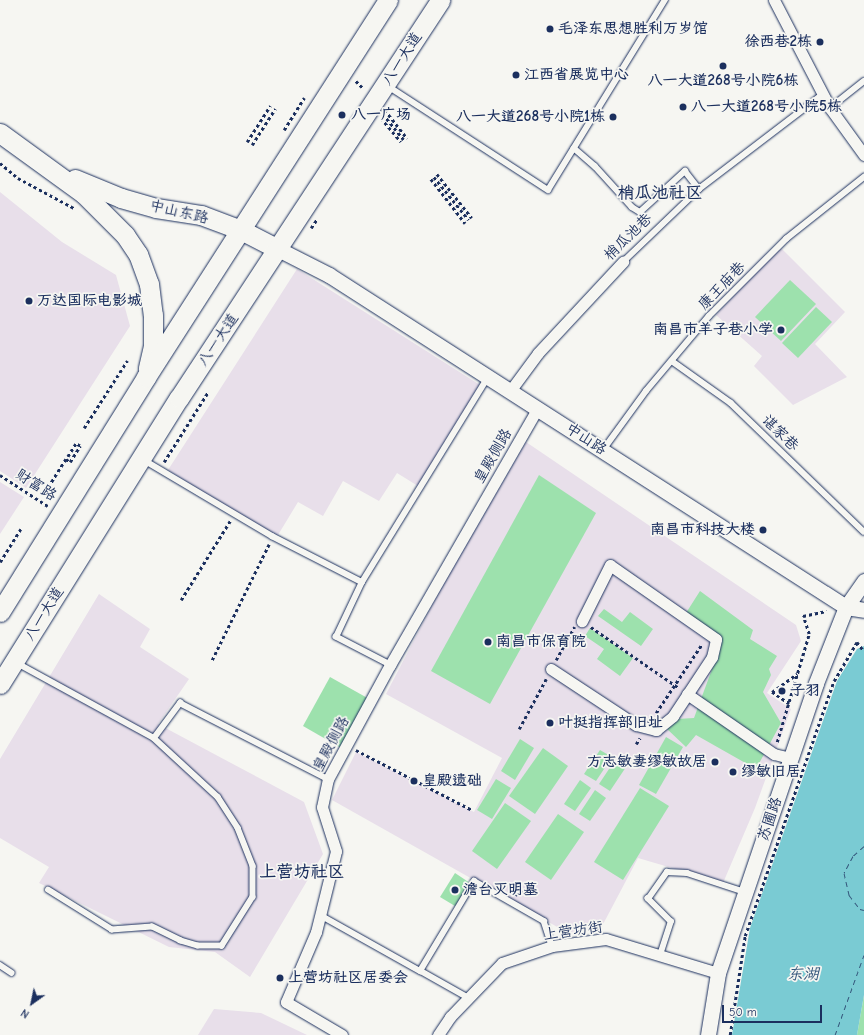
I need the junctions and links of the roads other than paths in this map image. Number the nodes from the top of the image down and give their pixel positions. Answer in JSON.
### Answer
{"nodes":[{"id":1,"x":388,"y":0,"type":"edge"},
{"id":2,"x":440,"y":0,"type":"edge"},
{"id":3,"x":665,"y":0,"type":"edge"},
{"id":4,"x":776,"y":1,"type":"edge"},
{"id":5,"x":864,"y":82,"type":"edge"},
{"id":6,"x":386,"y":84,"type":"junction"},
{"id":7,"x":822,"y":95,"type":"junction"},
{"id":8,"x":830,"y":108,"type":"junction"},
{"id":9,"x":0,"y":133,"type":"edge"},
{"id":10,"x":574,"y":148,"type":"junction"},
{"id":11,"x":864,"y":155,"type":"edge"},
{"id":12,"x":46,"y":166,"type":"junction"},
{"id":13,"x":864,"y":177,"type":"edge"},
{"id":14,"x":699,"y":189,"type":"junction"},
{"id":15,"x":241,"y":230,"type":"junction"},
{"id":16,"x":278,"y":249,"type":"junction"},
{"id":17,"x":623,"y":262,"type":"joint"},
{"id":18,"x":309,"y":264,"type":"joint"},
{"id":19,"x":672,"y":361,"type":"junction"},
{"id":20,"x":146,"y":377,"type":"junction"},
{"id":21,"x":488,"y":377,"type":"junction"},
{"id":22,"x":510,"y":390,"type":"junction"},
{"id":23,"x":538,"y":408,"type":"junction"},
{"id":24,"x":603,"y":451,"type":"junction"},
{"id":25,"x":141,"y":458,"type":"junction"},
{"id":26,"x":864,"y":532,"type":"edge"},
{"id":27,"x":864,"y":581,"type":"edge"},
{"id":28,"x":362,"y":582,"type":"junction"},
{"id":29,"x":846,"y":607,"type":"junction"},
{"id":30,"x":864,"y":610,"type":"edge"},
{"id":31,"x":0,"y":612,"type":"edge"},
{"id":32,"x":582,"y":621,"type":"road end"},
{"id":33,"x":14,"y":662,"type":"junction"},
{"id":34,"x":390,"y":665,"type":"junction"},
{"id":35,"x":551,"y":670,"type":"dead end"},
{"id":36,"x":0,"y":684,"type":"edge"},
{"id":37,"x":684,"y":692,"type":"junction"},
{"id":38,"x":154,"y":738,"type":"junction"},
{"id":39,"x":790,"y":758,"type":"junction"},
{"id":40,"x":328,"y":779,"type":"junction"},
{"id":41,"x":48,"y":890,"type":"dead end"},
{"id":42,"x":745,"y":892,"type":"junction"},
{"id":43,"x":320,"y":915,"type":"junction"},
{"id":44,"x":552,"y":946,"type":"junction"},
{"id":45,"x":660,"y":955,"type":"junction"},
{"id":46,"x":0,"y":965,"type":"edge"},
{"id":47,"x":420,"y":971,"type":"junction"},
{"id":48,"x":12,"y":973,"type":"dead end"},
{"id":49,"x":718,"y":973,"type":"junction"},
{"id":50,"x":468,"y":998,"type":"junction"},
{"id":51,"x":342,"y":1035,"type":"edge"},
{"id":52,"x":438,"y":1035,"type":"edge"},
{"id":53,"x":708,"y":1035,"type":"edge"}],
"edges":[{"from":1,"to":15,"type":"highway"},
{"from":2,"to":6,"type":"highway","name":"八一大道"},
{"from":3,"to":10,"type":"lane"},
{"from":4,"to":7,"type":"street"},
{"from":5,"to":8,"type":"lane"},
{"from":6,"to":10,"type":"lane"},
{"from":6,"to":16,"type":"highway","name":"八一大道"},
{"from":7,"to":8,"type":"street"},
{"from":7,"to":14,"type":"lane","name":"梢瓜池巷"},
{"from":8,"to":11,"type":"street"},
{"from":9,"to":12,"type":"highway","name":"中山东路"},
{"from":10,"to":14,"type":"lane"},
{"from":12,"to":15,"type":"highway","name":"中山东路"},
{"from":12,"to":20,"type":"highway","name":"中山东路"},
{"from":13,"to":19,"type":"lane","name":"康王庙巷"},
{"from":14,"to":17,"type":"lane","name":"梢瓜池巷"},
{"from":15,"to":16,"type":"highway","name":"中山东路"},
{"from":15,"to":20,"type":"highway"},
{"from":16,"to":18,"type":"main road","name":"中山东路"},
{"from":16,"to":25,"type":"highway","name":"八一大道"},
{"from":17,"to":22,"type":"street","name":"梢瓜池巷"},
{"from":18,"to":21,"type":"main road","name":"中山路"},
{"from":19,"to":24,"type":"lane","name":"康王庙巷"},
{"from":19,"to":26,"type":"lane","name":"谌家巷"},
{"from":20,"to":31,"type":"highway"},
{"from":21,"to":22,"type":"main road","name":"中山路"},
{"from":21,"to":28,"type":"lane"},
{"from":22,"to":23,"type":"main road","name":"中山路"},
{"from":23,"to":24,"type":"main road","name":"中山路"},
{"from":23,"to":34,"type":"street","name":"皇殿侧路"},
{"from":24,"to":29,"type":"main road","name":"中山路"},
{"from":25,"to":28,"type":"lane"},
{"from":25,"to":33,"type":"highway","name":"八一大道"},
{"from":27,"to":29,"type":"main road","name":"苏圃路"},
{"from":28,"to":34,"type":"lane"},
{"from":29,"to":30,"type":"main road","name":"中山路"},
{"from":29,"to":39,"type":"main road","name":"苏圃路"},
{"from":32,"to":37,"type":"street"},
{"from":33,"to":36,"type":"highway","name":"八一大道"},
{"from":33,"to":38,"type":"lane"},
{"from":34,"to":40,"type":"street","name":"皇殿侧路"},
{"from":35,"to":37,"type":"street"},
{"from":37,"to":39,"type":"street"},
{"from":38,"to":40,"type":"lane"},
{"from":38,"to":41,"type":"lane"},
{"from":39,"to":42,"type":"main road","name":"苏圃路"},
{"from":40,"to":43,"type":"street","name":"皇殿侧路"},
{"from":42,"to":45,"type":"lane"},
{"from":42,"to":49,"type":"main road","name":"苏圃路"},
{"from":43,"to":47,"type":"lane"},
{"from":43,"to":51,"type":"street","name":"皇殿侧路"},
{"from":44,"to":45,"type":"street","name":"上营坊街"},
{"from":44,"to":47,"type":"lane"},
{"from":44,"to":50,"type":"street","name":"上营坊街"},
{"from":45,"to":49,"type":"street","name":"上营坊街"},
{"from":46,"to":48,"type":"lane"},
{"from":47,"to":50,"type":"lane"},
{"from":49,"to":53,"type":"main road","name":"苏圃路"},
{"from":50,"to":52,"type":"street","name":"上营坊街"}]}
